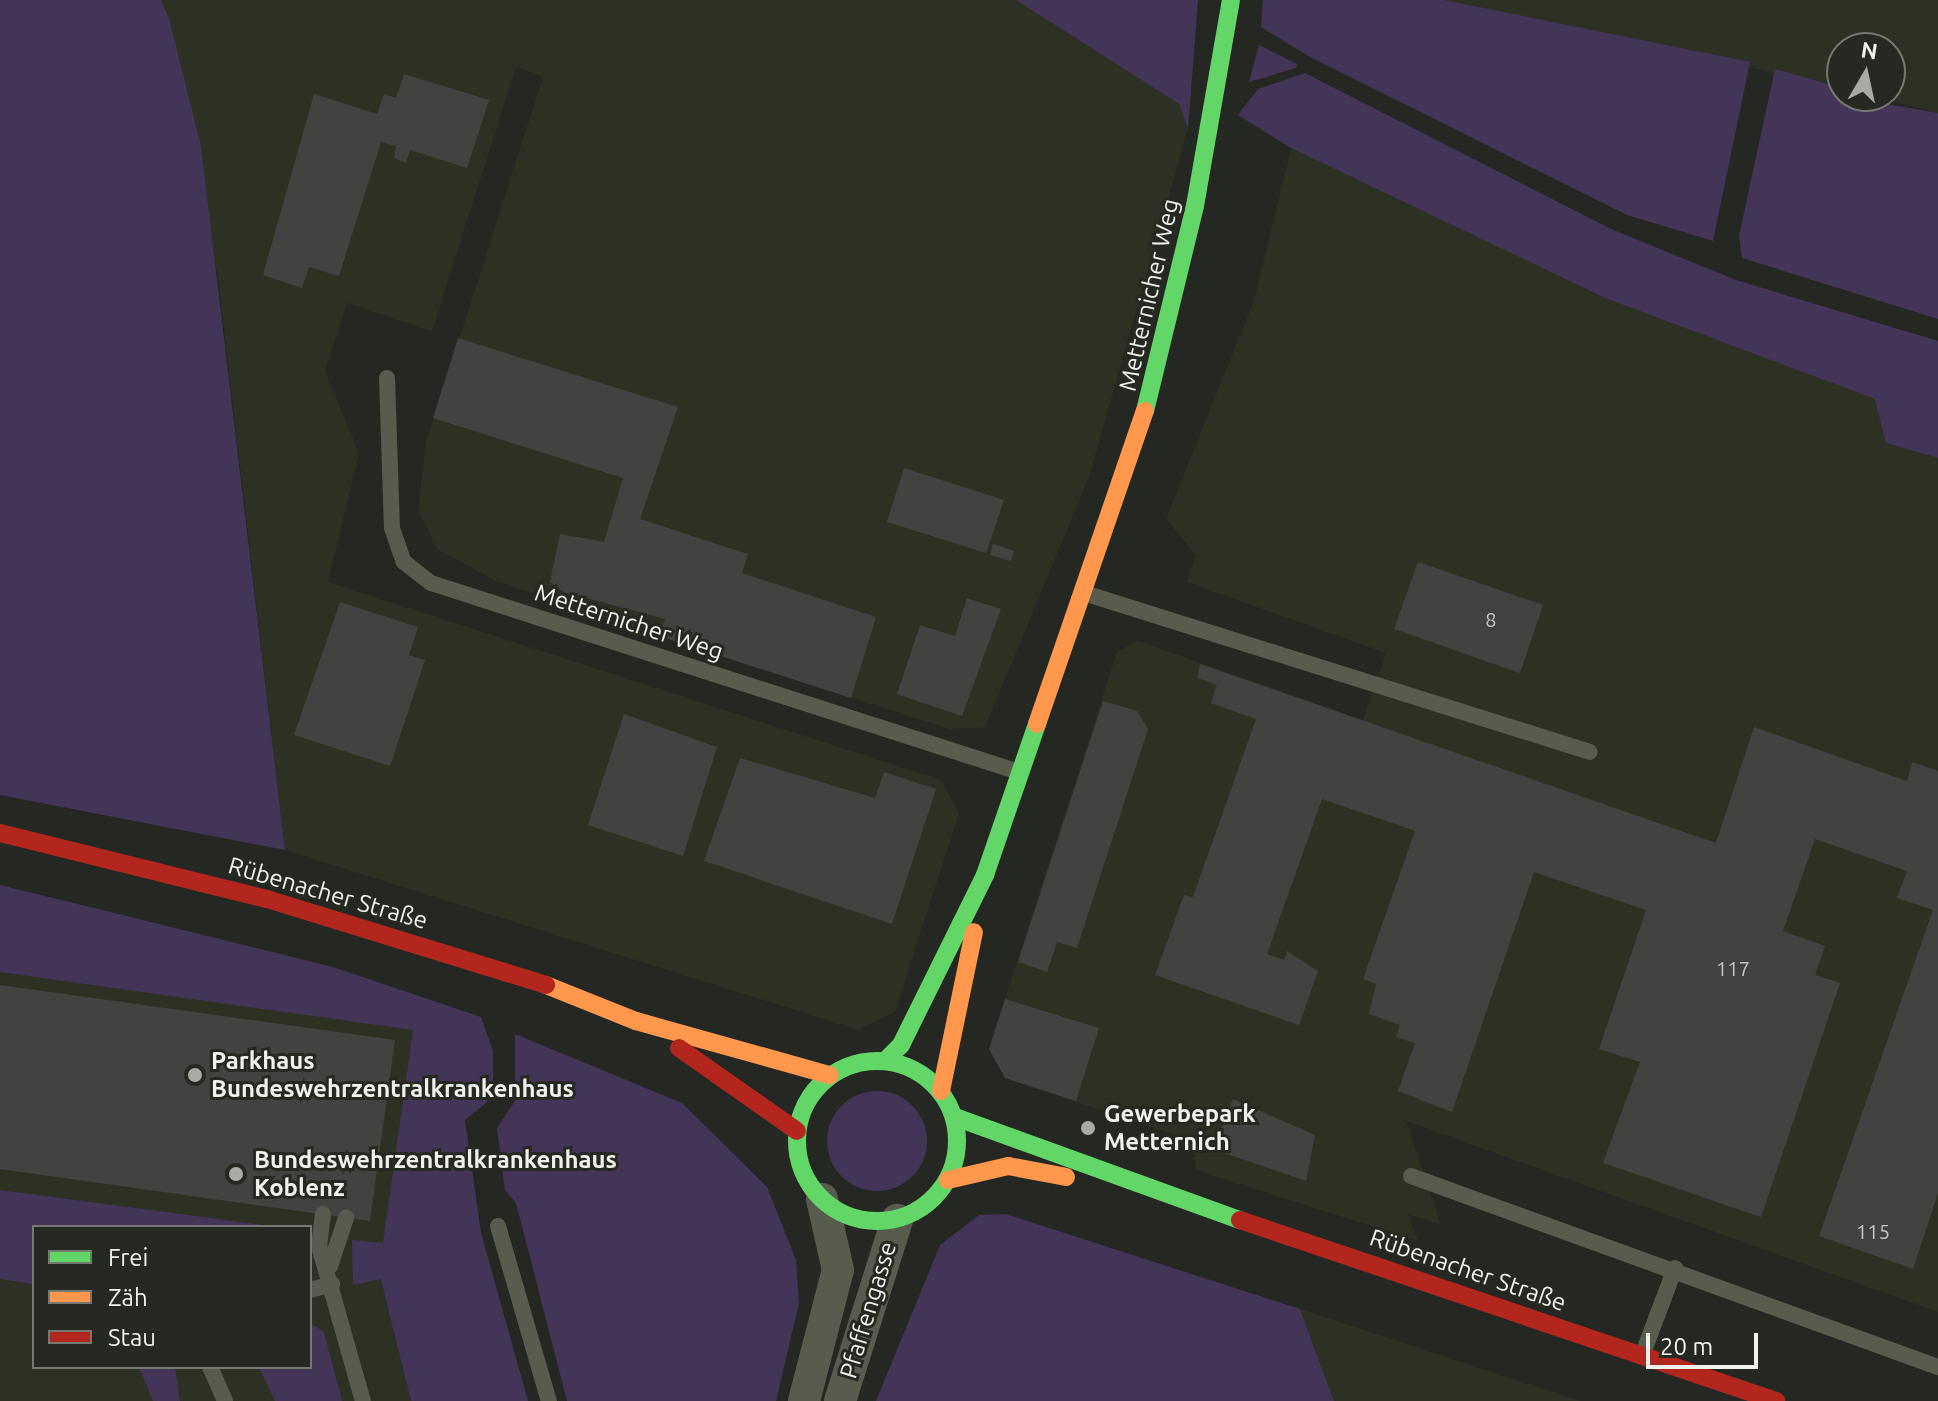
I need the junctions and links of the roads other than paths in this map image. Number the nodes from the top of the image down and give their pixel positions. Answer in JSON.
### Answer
{"nodes":[{"id":1,"x":1231,"y":0,"type":"edge"},
{"id":2,"x":387,"y":378,"type":"dead end"},
{"id":3,"x":1084,"y":593,"type":"junction"},
{"id":4,"x":1590,"y":752,"type":"dead end"},
{"id":5,"x":1023,"y":774,"type":"junction"},
{"id":6,"x":0,"y":833,"type":"edge"},
{"id":7,"x":985,"y":875,"type":"junction"},
{"id":8,"x":636,"y":1021,"type":"junction"},
{"id":9,"x":886,"y":1060,"type":"junction"},
{"id":10,"x":830,"y":1075,"type":"junction"},
{"id":11,"x":941,"y":1091,"type":"junction"},
{"id":12,"x":955,"y":1117,"type":"junction"},
{"id":13,"x":797,"y":1131,"type":"junction"},
{"id":14,"x":1411,"y":1176,"type":"dead end"},
{"id":15,"x":948,"y":1180,"type":"junction"},
{"id":16,"x":1144,"y":1188,"type":"junction"},
{"id":17,"x":822,"y":1199,"type":"junction"},
{"id":18,"x":323,"y":1214,"type":"dead end"},
{"id":19,"x":346,"y":1218,"type":"dead end"},
{"id":20,"x":897,"y":1220,"type":"junction"},
{"id":21,"x":498,"y":1226,"type":"dead end"},
{"id":22,"x":330,"y":1266,"type":"junction"},
{"id":23,"x":1675,"y":1268,"type":"junction"},
{"id":24,"x":332,"y":1284,"type":"junction"},
{"id":25,"x":312,"y":1289,"type":"edge"},
{"id":26,"x":1642,"y":1356,"type":"junction"},
{"id":27,"x":1938,"y":1367,"type":"edge"},
{"id":28,"x":211,"y":1369,"type":"edge"},
{"id":29,"x":225,"y":1401,"type":"edge"},
{"id":30,"x":363,"y":1401,"type":"edge"},
{"id":31,"x":549,"y":1401,"type":"edge"},
{"id":32,"x":804,"y":1401,"type":"edge"},
{"id":33,"x":840,"y":1401,"type":"edge"},
{"id":34,"x":1776,"y":1401,"type":"edge"}],
"edges":[{"from":1,"to":3,"type":"main road","name":"Metternicher Weg"},
{"from":2,"to":5,"type":"lane","name":"Metternicher Weg"},
{"from":3,"to":4,"type":"lane"},
{"from":3,"to":5,"type":"main road","name":"Metternicher Weg"},
{"from":5,"to":7,"type":"main road","name":"Metternicher Weg"},
{"from":6,"to":8,"type":"main road","name":"Rübenacher Straße"},
{"from":7,"to":9,"type":"main road","name":"Metternicher Weg"},
{"from":7,"to":11,"type":"main road","name":"Metternicher Weg"},
{"from":8,"to":10,"type":"main road","name":"Rübenacher Straße"},
{"from":8,"to":13,"type":"main road","name":"Rübenacher Straße"},
{"from":9,"to":10,"type":"main road"},
{"from":9,"to":11,"type":"main road"},
{"from":10,"to":13,"type":"main road"},
{"from":11,"to":12,"type":"main road"},
{"from":12,"to":15,"type":"main road"},
{"from":12,"to":16,"type":"main road","name":"Rübenacher Straße"},
{"from":13,"to":17,"type":"main road"},
{"from":14,"to":23,"type":"lane"},
{"from":15,"to":16,"type":"main road","name":"Rübenacher Straße"},
{"from":15,"to":20,"type":"main road"},
{"from":16,"to":26,"type":"main road","name":"Rübenacher Straße"},
{"from":17,"to":20,"type":"main road"},
{"from":17,"to":32,"type":"street","name":"Pfaffengasse"},
{"from":18,"to":22,"type":"lane"},
{"from":19,"to":22,"type":"lane"},
{"from":20,"to":33,"type":"street","name":"Pfaffengasse"},
{"from":21,"to":31,"type":"lane"},
{"from":22,"to":24,"type":"lane"},
{"from":23,"to":26,"type":"lane"},
{"from":23,"to":27,"type":"lane"},
{"from":24,"to":25,"type":"lane"},
{"from":24,"to":30,"type":"lane"},
{"from":26,"to":34,"type":"main road","name":"Rübenacher Straße"},
{"from":28,"to":29,"type":"lane"}]}
